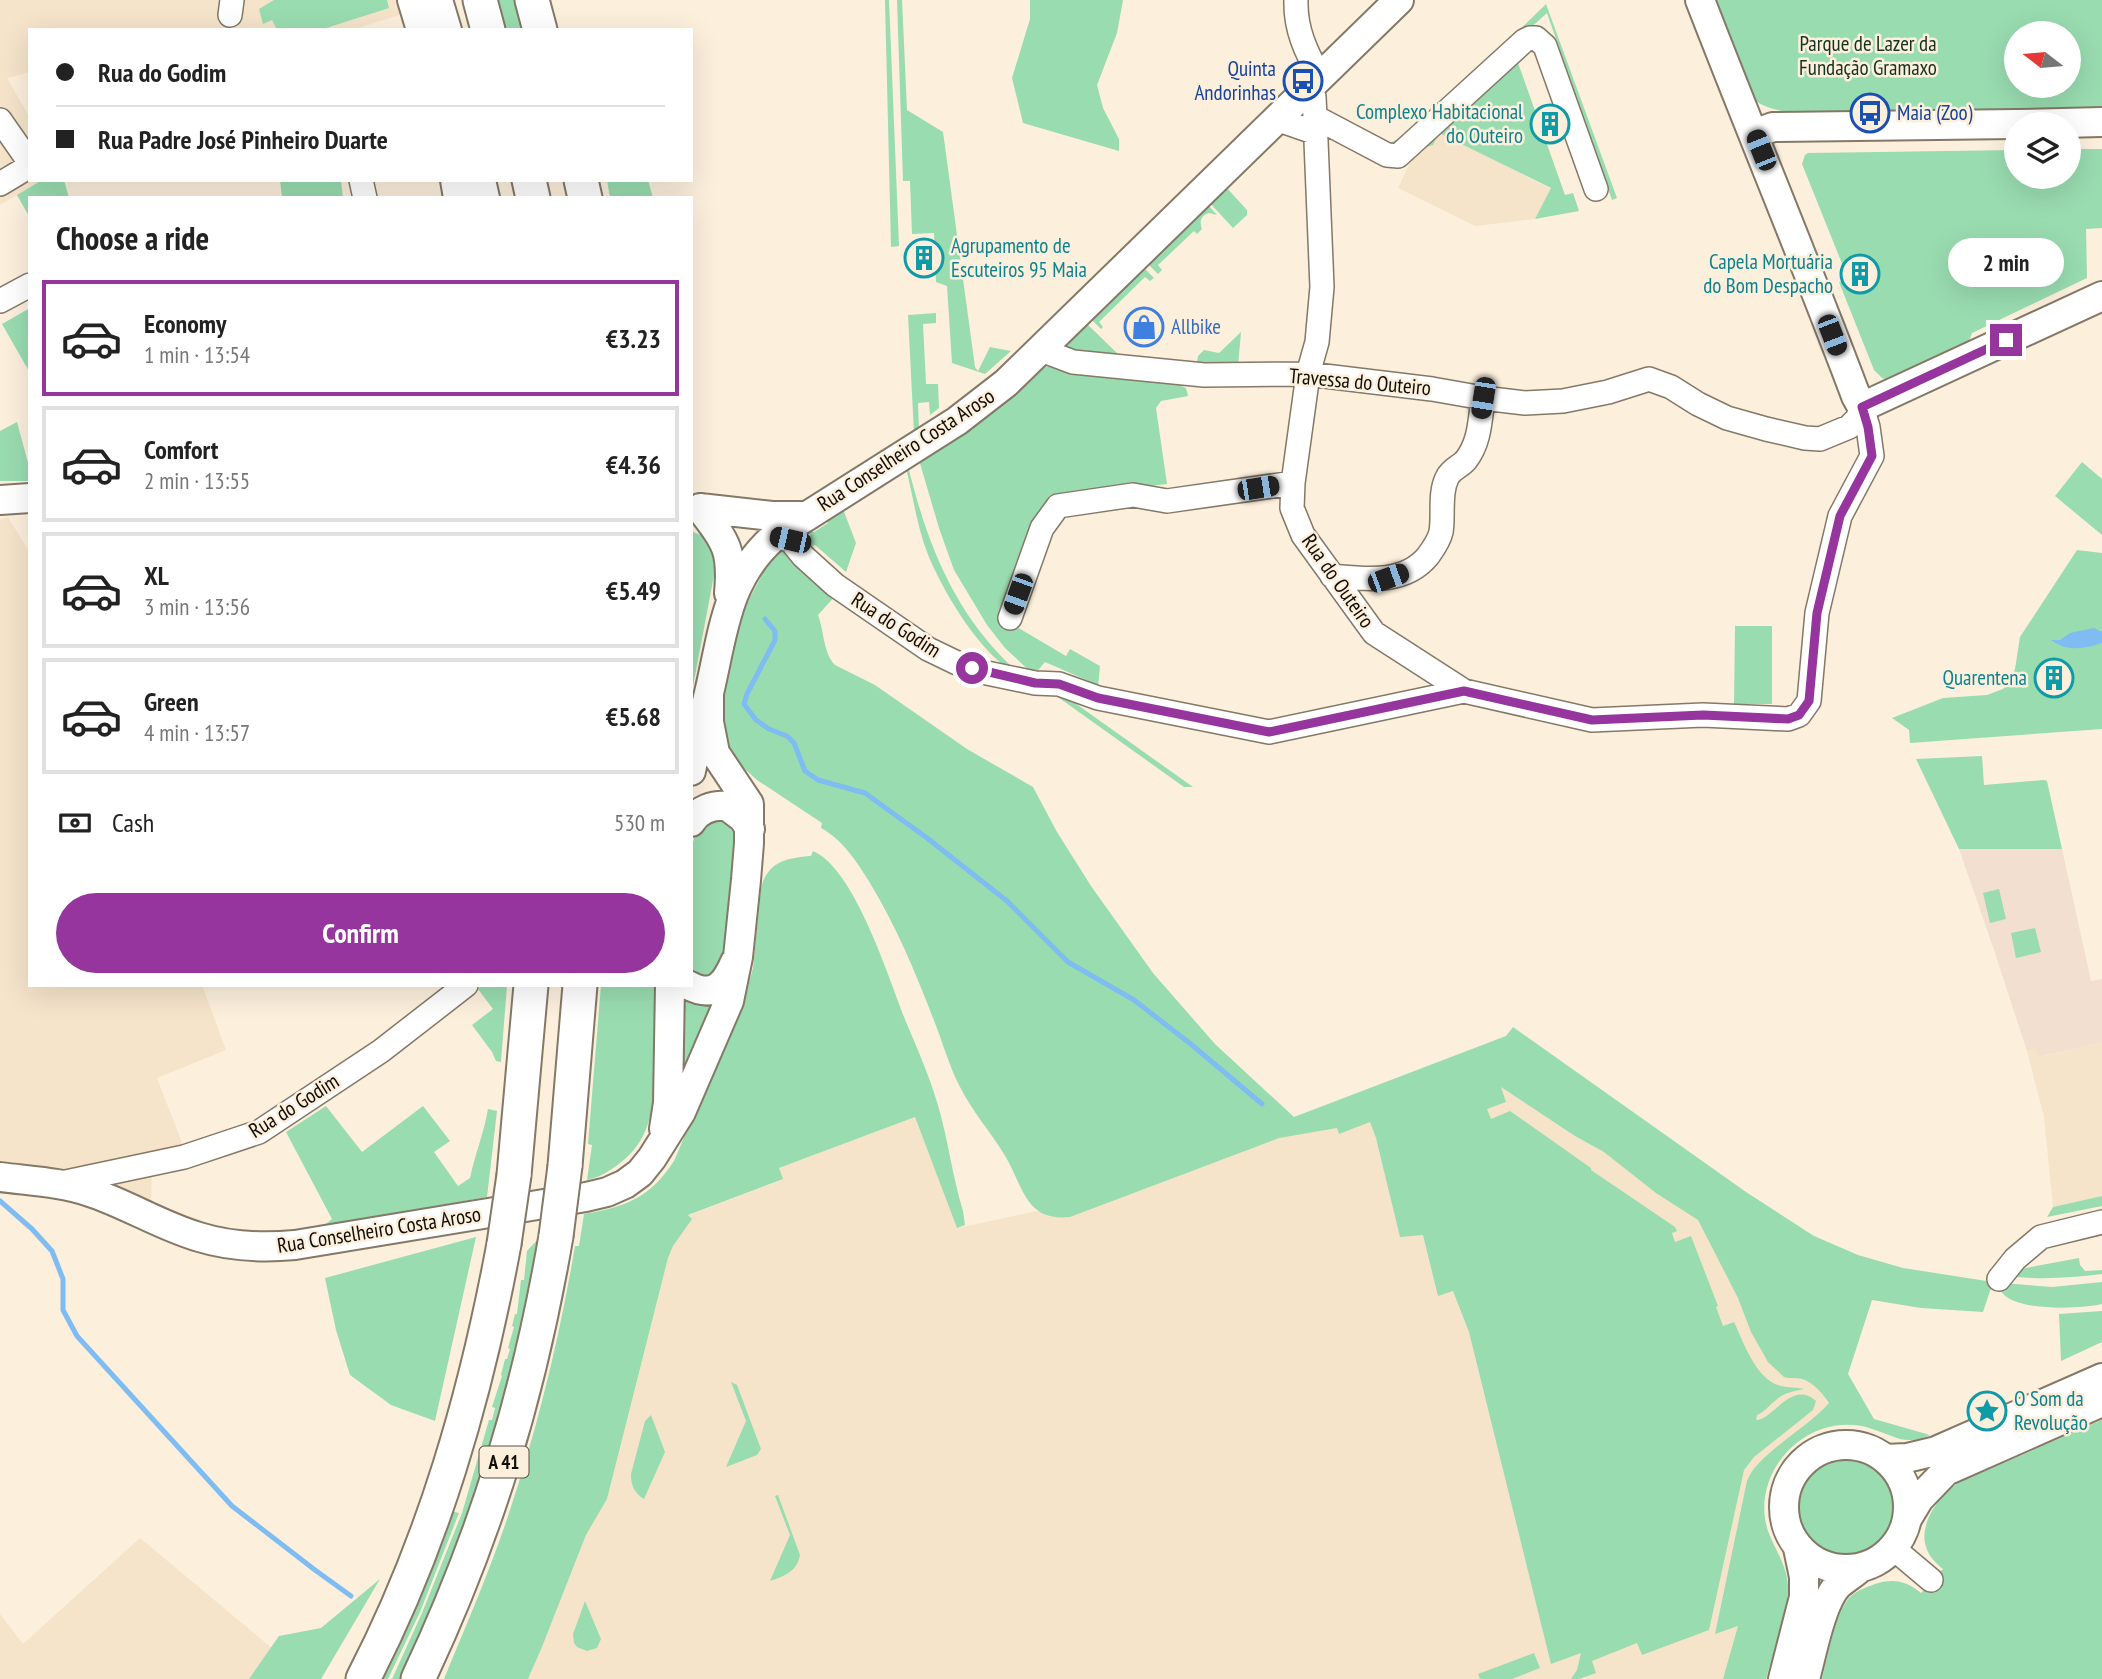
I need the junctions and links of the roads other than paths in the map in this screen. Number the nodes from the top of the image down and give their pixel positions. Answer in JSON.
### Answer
{"nodes":[{"id":1,"x":412,"y":0,"type":"edge"},
{"id":2,"x":439,"y":0,"type":"edge"},
{"id":3,"x":480,"y":0,"type":"edge"},
{"id":4,"x":532,"y":0,"type":"edge"},
{"id":5,"x":1296,"y":0,"type":"edge"},
{"id":6,"x":1399,"y":0,"type":"edge"},
{"id":7,"x":1700,"y":0,"type":"edge"},
{"id":8,"x":420,"y":28,"type":"edge"},
{"id":9,"x":446,"y":28,"type":"edge"},
{"id":10,"x":487,"y":28,"type":"edge"},
{"id":11,"x":539,"y":28,"type":"edge"},
{"id":12,"x":1315,"y":81,"type":"junction"},
{"id":13,"x":0,"y":120,"type":"edge"},
{"id":14,"x":1276,"y":120,"type":"junction"},
{"id":15,"x":2081,"y":122,"type":"edge"},
{"id":16,"x":2102,"y":122,"type":"edge"},
{"id":17,"x":2004,"y":124,"type":"edge"},
{"id":18,"x":1316,"y":125,"type":"junction"},
{"id":19,"x":1754,"y":134,"type":"junction"},
{"id":20,"x":28,"y":161,"type":"edge"},
{"id":21,"x":28,"y":165,"type":"edge"},
{"id":22,"x":0,"y":184,"type":"edge"},
{"id":23,"x":1596,"y":189,"type":"dead end"},
{"id":24,"x":28,"y":286,"type":"edge"},
{"id":25,"x":2102,"y":296,"type":"edge"},
{"id":26,"x":0,"y":302,"type":"edge"},
{"id":27,"x":1041,"y":350,"type":"junction"},
{"id":28,"x":1308,"y":374,"type":"junction"},
{"id":29,"x":1483,"y":398,"type":"junction"},
{"id":30,"x":1862,"y":407,"type":"junction"},
{"id":31,"x":1293,"y":483,"type":"junction"},
{"id":32,"x":28,"y":498,"type":"edge"},
{"id":33,"x":0,"y":499,"type":"edge"},
{"id":34,"x":696,"y":507,"type":"edge"},
{"id":35,"x":806,"y":516,"type":"junction"},
{"id":36,"x":774,"y":537,"type":"junction"},
{"id":37,"x":1332,"y":576,"type":"junction"},
{"id":38,"x":727,"y":617,"type":"junction"},
{"id":39,"x":1010,"y":618,"type":"dead end"},
{"id":40,"x":1464,"y":691,"type":"junction"},
{"id":41,"x":709,"y":694,"type":"junction"},
{"id":42,"x":693,"y":761,"type":"edge"},
{"id":43,"x":693,"y":819,"type":"edge"},
{"id":44,"x":750,"y":829,"type":"junction"},
{"id":45,"x":738,"y":957,"type":"junction"},
{"id":46,"x":463,"y":987,"type":"edge"},
{"id":47,"x":531,"y":987,"type":"edge"},
{"id":48,"x":580,"y":987,"type":"edge"},
{"id":49,"x":670,"y":987,"type":"edge"},
{"id":50,"x":691,"y":987,"type":"edge"},
{"id":51,"x":662,"y":1142,"type":"junction"},
{"id":52,"x":0,"y":1177,"type":"edge"},
{"id":53,"x":57,"y":1184,"type":"junction"},
{"id":54,"x":2102,"y":1222,"type":"edge"},
{"id":55,"x":1999,"y":1279,"type":"dead end"},
{"id":56,"x":2102,"y":1378,"type":"edge"},
{"id":57,"x":2102,"y":1402,"type":"edge"},
{"id":58,"x":1885,"y":1459,"type":"junction"},
{"id":59,"x":1907,"y":1519,"type":"junction"},
{"id":60,"x":1798,"y":1548,"type":"junction"},
{"id":61,"x":1894,"y":1548,"type":"junction"},
{"id":62,"x":1860,"y":1568,"type":"junction"},
{"id":63,"x":1931,"y":1580,"type":"dead end"},
{"id":64,"x":363,"y":1679,"type":"edge"},
{"id":65,"x":418,"y":1679,"type":"edge"},
{"id":66,"x":1783,"y":1679,"type":"edge"},
{"id":67,"x":1805,"y":1679,"type":"edge"}],
"edges":[{"from":1,"to":8,"type":"main road"},
{"from":2,"to":9,"type":"main road"},
{"from":3,"to":10,"type":"highway"},
{"from":4,"to":11,"type":"highway"},
{"from":5,"to":12,"type":"street","name":"Rua do Outeiro"},
{"from":6,"to":12,"type":"main road","name":"Rua Conselheiro Costa Aroso"},
{"from":7,"to":19,"type":"main road"},
{"from":12,"to":14,"type":"main road","name":"Rua Conselheiro Costa Aroso"},
{"from":12,"to":18,"type":"street","name":"Rua do Outeiro"},
{"from":13,"to":20,"type":"street"},
{"from":14,"to":18,"type":"street"},
{"from":14,"to":27,"type":"main road","name":"Rua Conselheiro Costa Aroso"},
{"from":15,"to":16,"type":"main road"},
{"from":17,"to":19,"type":"main road"},
{"from":18,"to":23,"type":"street"},
{"from":18,"to":28,"type":"street","name":"Rua do Outeiro"},
{"from":19,"to":30,"type":"main road"},
{"from":21,"to":22,"type":"street"},
{"from":24,"to":26,"type":"street"},
{"from":25,"to":30,"type":"main road"},
{"from":27,"to":28,"type":"street","name":"Travessa do Outeiro"},
{"from":27,"to":35,"type":"main road","name":"Rua Conselheiro Costa Aroso"},
{"from":28,"to":29,"type":"street","name":"Travessa do Outeiro"},
{"from":28,"to":31,"type":"street","name":"Rua do Outeiro"},
{"from":29,"to":30,"type":"street","name":"Travessa do Outeiro"},
{"from":29,"to":37,"type":"street"},
{"from":30,"to":40,"type":"street"},
{"from":31,"to":37,"type":"street","name":"Rua do Outeiro"},
{"from":31,"to":39,"type":"street"},
{"from":32,"to":33,"type":"main road"},
{"from":34,"to":35,"type":"main road"},
{"from":34,"to":36,"type":"main road"},
{"from":34,"to":38,"type":"main road"},
{"from":35,"to":36,"type":"main road","name":"Rua Conselheiro Costa Aroso"},
{"from":36,"to":38,"type":"main road","name":"Rua Conselheiro Costa Aroso"},
{"from":36,"to":40,"type":"street","name":"Rua do Godim"},
{"from":37,"to":40,"type":"street","name":"Rua do Outeiro"},
{"from":38,"to":41,"type":"main road","name":"Rua Conselheiro Costa Aroso"},
{"from":41,"to":42,"type":"main road","name":"Rua Conselheiro Costa Aroso"},
{"from":41,"to":44,"type":"main road","name":"Rua Conselheiro Costa Aroso"},
{"from":43,"to":44,"type":"main road"},
{"from":44,"to":45,"type":"main road","name":"Rua Conselheiro Costa Aroso"},
{"from":45,"to":50,"type":"main road","name":"Rua Conselheiro Costa Aroso"},
{"from":45,"to":51,"type":"main road","name":"Rua Conselheiro Costa Aroso"},
{"from":46,"to":53,"type":"street","name":"Rua do Godim"},
{"from":47,"to":64,"type":"highway","number":"A 41","bridge":true},
{"from":48,"to":65,"type":"highway","number":"A 41","bridge":true},
{"from":49,"to":51,"type":"main road","name":"Rua Conselheiro Costa Aroso"},
{"from":51,"to":53,"type":"main road","name":"Rua Conselheiro Costa Aroso"},
{"from":52,"to":53,"type":"main road","name":"Rua Conselheiro Costa Aroso"},
{"from":54,"to":55,"type":"street"},
{"from":56,"to":58,"type":"main road"},
{"from":57,"to":59,"type":"main road"},
{"from":58,"to":59,"type":"main road"},
{"from":58,"to":60,"type":"main road"},
{"from":59,"to":61,"type":"main road"},
{"from":60,"to":62,"type":"main road"},
{"from":60,"to":66,"type":"main road"},
{"from":61,"to":62,"type":"main road"},
{"from":61,"to":63,"type":"street"},
{"from":62,"to":67,"type":"main road"}]}
